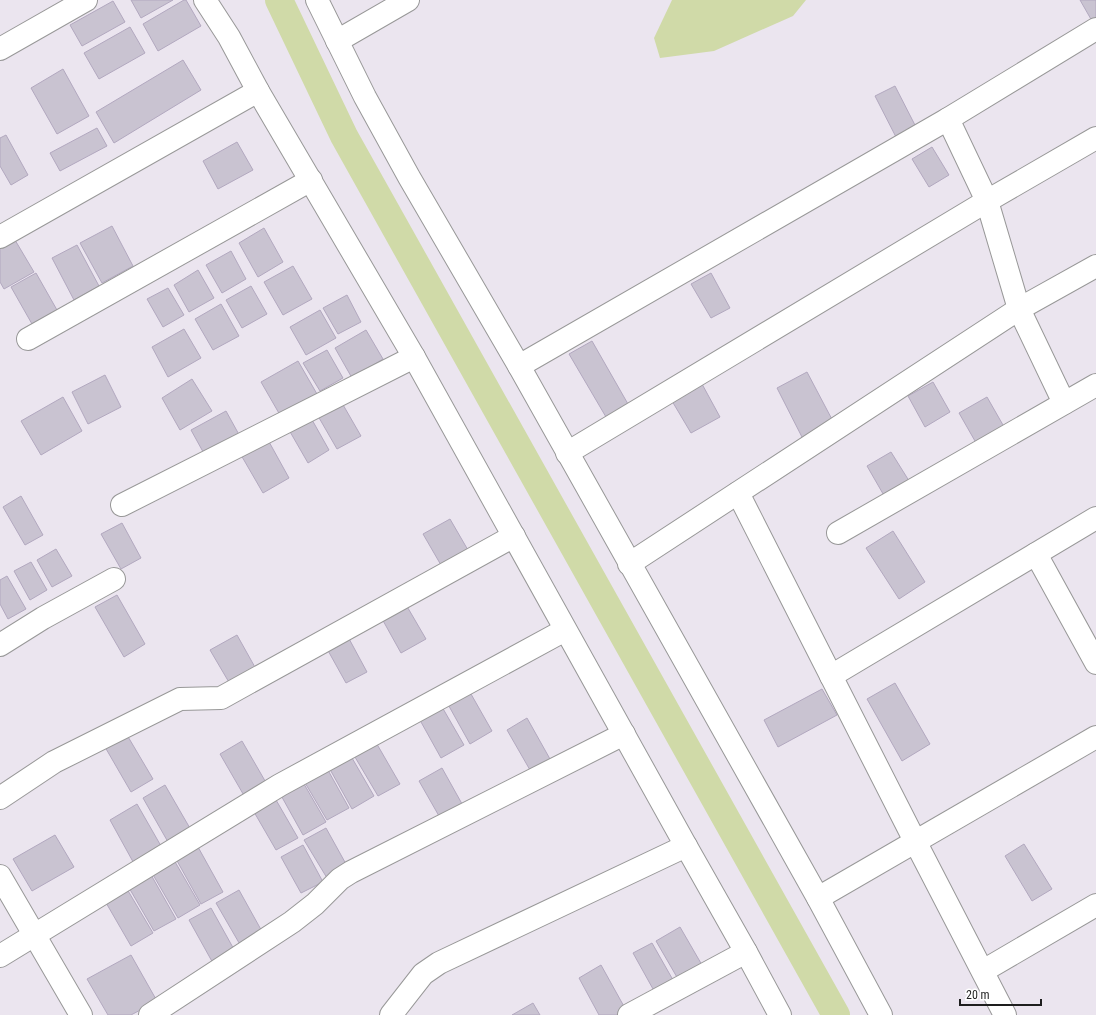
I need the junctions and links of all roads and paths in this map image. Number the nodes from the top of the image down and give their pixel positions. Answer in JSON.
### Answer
{"nodes":[{"id":1,"x":86,"y":0,"type":"edge"},
{"id":2,"x":204,"y":0,"type":"edge"},
{"id":3,"x":219,"y":0,"type":"edge"},
{"id":4,"x":317,"y":0,"type":"edge"},
{"id":5,"x":408,"y":0,"type":"edge"},
{"id":6,"x":1096,"y":29,"type":"edge"},
{"id":7,"x":229,"y":37,"type":"junction"},
{"id":8,"x":337,"y":41,"type":"junction"},
{"id":9,"x":0,"y":49,"type":"edge"},
{"id":10,"x":258,"y":91,"type":"junction"},
{"id":11,"x":948,"y":119,"type":"junction"},
{"id":12,"x":1096,"y":138,"type":"edge"},
{"id":13,"x":311,"y":180,"type":"junction"},
{"id":14,"x":986,"y":201,"type":"junction"},
{"id":15,"x":0,"y":236,"type":"edge"},
{"id":16,"x":1096,"y":266,"type":"edge"},
{"id":17,"x":1019,"y":309,"type":"junction"},
{"id":18,"x":28,"y":339,"type":"dead end"},
{"id":19,"x":414,"y":357,"type":"junction"},
{"id":20,"x":519,"y":366,"type":"junction"},
{"id":21,"x":1096,"y":385,"type":"edge"},
{"id":22,"x":1064,"y":404,"type":"junction"},
{"id":23,"x":567,"y":453,"type":"junction"},
{"id":24,"x":738,"y":493,"type":"junction"},
{"id":25,"x":122,"y":505,"type":"dead end"},
{"id":26,"x":1096,"y":518,"type":"edge"},
{"id":27,"x":838,"y":533,"type":"dead end"},
{"id":28,"x":514,"y":536,"type":"junction"},
{"id":29,"x":1036,"y":554,"type":"junction"},
{"id":30,"x":629,"y":564,"type":"junction"},
{"id":31,"x":114,"y":579,"type":"dead end"},
{"id":32,"x":565,"y":630,"type":"junction"},
{"id":33,"x":0,"y":644,"type":"edge"},
{"id":34,"x":1096,"y":663,"type":"edge"},
{"id":35,"x":831,"y":676,"type":"junction"},
{"id":36,"x":624,"y":734,"type":"junction"},
{"id":37,"x":1096,"y":737,"type":"edge"},
{"id":38,"x":0,"y":798,"type":"edge"},
{"id":39,"x":916,"y":842,"type":"junction"},
{"id":40,"x":686,"y":846,"type":"junction"},
{"id":41,"x":0,"y":876,"type":"edge"},
{"id":42,"x":818,"y":898,"type":"junction"},
{"id":43,"x":1096,"y":905,"type":"edge"},
{"id":44,"x":35,"y":934,"type":"junction"},
{"id":45,"x":746,"y":952,"type":"junction"},
{"id":46,"x":0,"y":956,"type":"edge"},
{"id":47,"x":983,"y":971,"type":"junction"},
{"id":48,"x":81,"y":1015,"type":"edge"},
{"id":49,"x":150,"y":1015,"type":"edge"},
{"id":50,"x":391,"y":1015,"type":"edge"},
{"id":51,"x":629,"y":1015,"type":"edge"},
{"id":52,"x":780,"y":1015,"type":"edge"},
{"id":53,"x":881,"y":1015,"type":"edge"},
{"id":54,"x":1005,"y":1015,"type":"edge"}],
"edges":[{"from":1,"to":9,"type":"street"},
{"from":2,"to":7,"type":"street"},
{"from":3,"to":7,"type":"street"},
{"from":4,"to":8,"type":"street"},
{"from":5,"to":8,"type":"street"},
{"from":6,"to":11,"type":"street"},
{"from":7,"to":10,"type":"street"},
{"from":8,"to":20,"type":"street"},
{"from":10,"to":13,"type":"street"},
{"from":10,"to":15,"type":"street"},
{"from":11,"to":14,"type":"street"},
{"from":11,"to":20,"type":"street"},
{"from":12,"to":14,"type":"street"},
{"from":13,"to":18,"type":"street"},
{"from":13,"to":19,"type":"street"},
{"from":14,"to":17,"type":"street"},
{"from":14,"to":23,"type":"street"},
{"from":16,"to":17,"type":"street"},
{"from":17,"to":22,"type":"street"},
{"from":17,"to":24,"type":"street"},
{"from":19,"to":25,"type":"street"},
{"from":19,"to":28,"type":"street"},
{"from":20,"to":23,"type":"street"},
{"from":21,"to":22,"type":"street"},
{"from":22,"to":27,"type":"street"},
{"from":23,"to":30,"type":"street"},
{"from":24,"to":30,"type":"street"},
{"from":24,"to":35,"type":"street"},
{"from":26,"to":29,"type":"street"},
{"from":28,"to":32,"type":"street"},
{"from":28,"to":38,"type":"street"},
{"from":29,"to":34,"type":"street"},
{"from":29,"to":35,"type":"street"},
{"from":30,"to":42,"type":"street"},
{"from":31,"to":33,"type":"street"},
{"from":32,"to":36,"type":"street"},
{"from":32,"to":44,"type":"street"},
{"from":35,"to":39,"type":"street"},
{"from":36,"to":40,"type":"street"},
{"from":36,"to":49,"type":"street"},
{"from":37,"to":39,"type":"street"},
{"from":39,"to":42,"type":"street"},
{"from":39,"to":47,"type":"street"},
{"from":40,"to":45,"type":"street"},
{"from":40,"to":50,"type":"street"},
{"from":41,"to":44,"type":"street"},
{"from":42,"to":53,"type":"street"},
{"from":43,"to":47,"type":"street"},
{"from":44,"to":46,"type":"street"},
{"from":44,"to":48,"type":"street"},
{"from":45,"to":51,"type":"street"},
{"from":45,"to":52,"type":"street"},
{"from":47,"to":54,"type":"street"}]}
